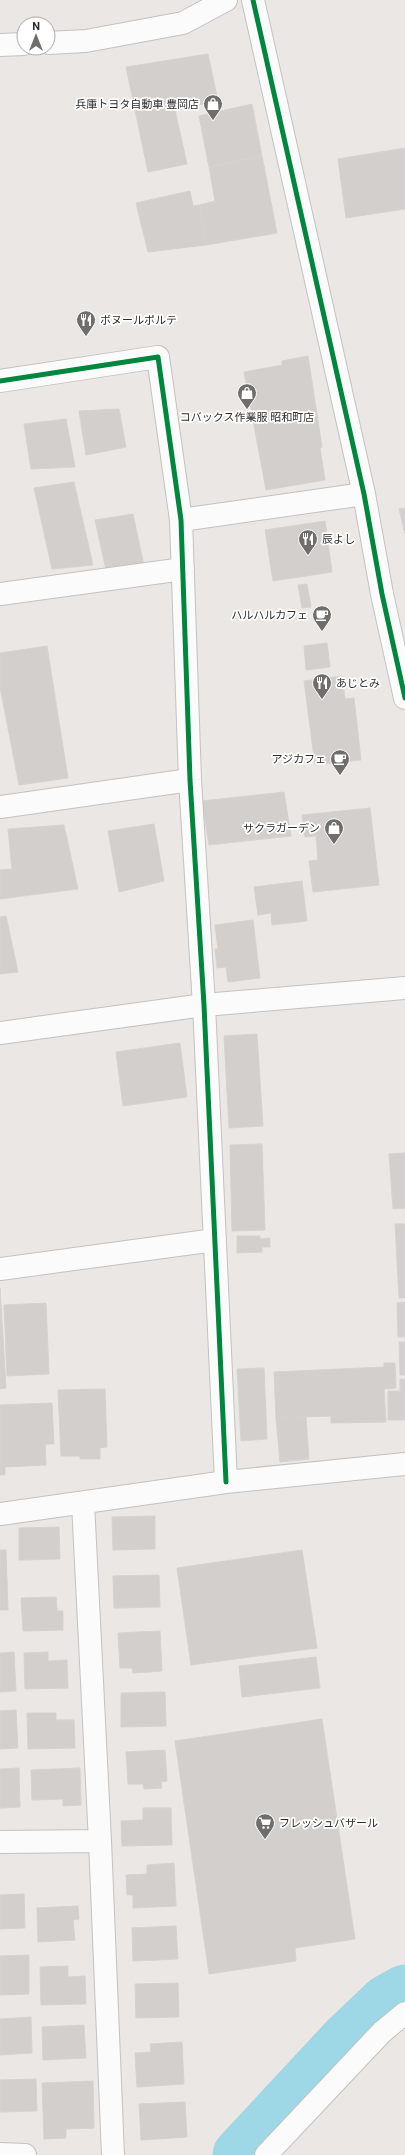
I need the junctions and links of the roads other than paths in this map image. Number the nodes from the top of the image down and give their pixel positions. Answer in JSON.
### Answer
{"nodes":[{"id":1,"x":226,"y":0,"type":"edge"},
{"id":2,"x":253,"y":0,"type":"edge"},
{"id":3,"x":56,"y":43,"type":"edge"},
{"id":4,"x":16,"y":44,"type":"edge"},
{"id":5,"x":0,"y":45,"type":"edge"},
{"id":6,"x":0,"y":380,"type":"edge"},
{"id":7,"x":364,"y":494,"type":"junction"},
{"id":8,"x":181,"y":520,"type":"junction"},
{"id":9,"x":183,"y":569,"type":"junction"},
{"id":10,"x":0,"y":594,"type":"edge"},
{"id":11,"x":405,"y":698,"type":"edge"},
{"id":12,"x":190,"y":780,"type":"junction"},
{"id":13,"x":0,"y":807,"type":"edge"},
{"id":14,"x":405,"y":988,"type":"edge"},
{"id":15,"x":204,"y":1005,"type":"junction"},
{"id":16,"x":0,"y":1033,"type":"edge"},
{"id":17,"x":215,"y":1240,"type":"junction"},
{"id":18,"x":0,"y":1270,"type":"edge"},
{"id":19,"x":405,"y":1464,"type":"edge"},
{"id":20,"x":226,"y":1482,"type":"junction"},
{"id":21,"x":83,"y":1503,"type":"junction"},
{"id":22,"x":0,"y":1514,"type":"edge"},
{"id":23,"x":100,"y":1841,"type":"junction"},
{"id":24,"x":0,"y":1842,"type":"edge"},
{"id":25,"x":405,"y":2013,"type":"edge"},
{"id":26,"x":0,"y":2154,"type":"edge"},
{"id":27,"x":25,"y":2155,"type":"edge"},
{"id":28,"x":112,"y":2155,"type":"edge"},
{"id":29,"x":266,"y":2155,"type":"edge"}],
"edges":[{"from":1,"to":3,"type":"street"},
{"from":2,"to":7,"type":"street"},
{"from":4,"to":5,"type":"street"},
{"from":6,"to":8,"type":"street"},
{"from":7,"to":8,"type":"street"},
{"from":7,"to":11,"type":"street"},
{"from":8,"to":9,"type":"street"},
{"from":9,"to":10,"type":"street"},
{"from":9,"to":12,"type":"street"},
{"from":12,"to":13,"type":"street"},
{"from":12,"to":15,"type":"street"},
{"from":14,"to":15,"type":"street"},
{"from":15,"to":16,"type":"street"},
{"from":15,"to":17,"type":"street"},
{"from":17,"to":18,"type":"street"},
{"from":17,"to":20,"type":"street"},
{"from":19,"to":20,"type":"street"},
{"from":20,"to":21,"type":"street"},
{"from":21,"to":22,"type":"street"},
{"from":21,"to":23,"type":"street"},
{"from":23,"to":24,"type":"street"},
{"from":23,"to":28,"type":"street"},
{"from":25,"to":29,"type":"street"},
{"from":26,"to":27,"type":"street"}]}
